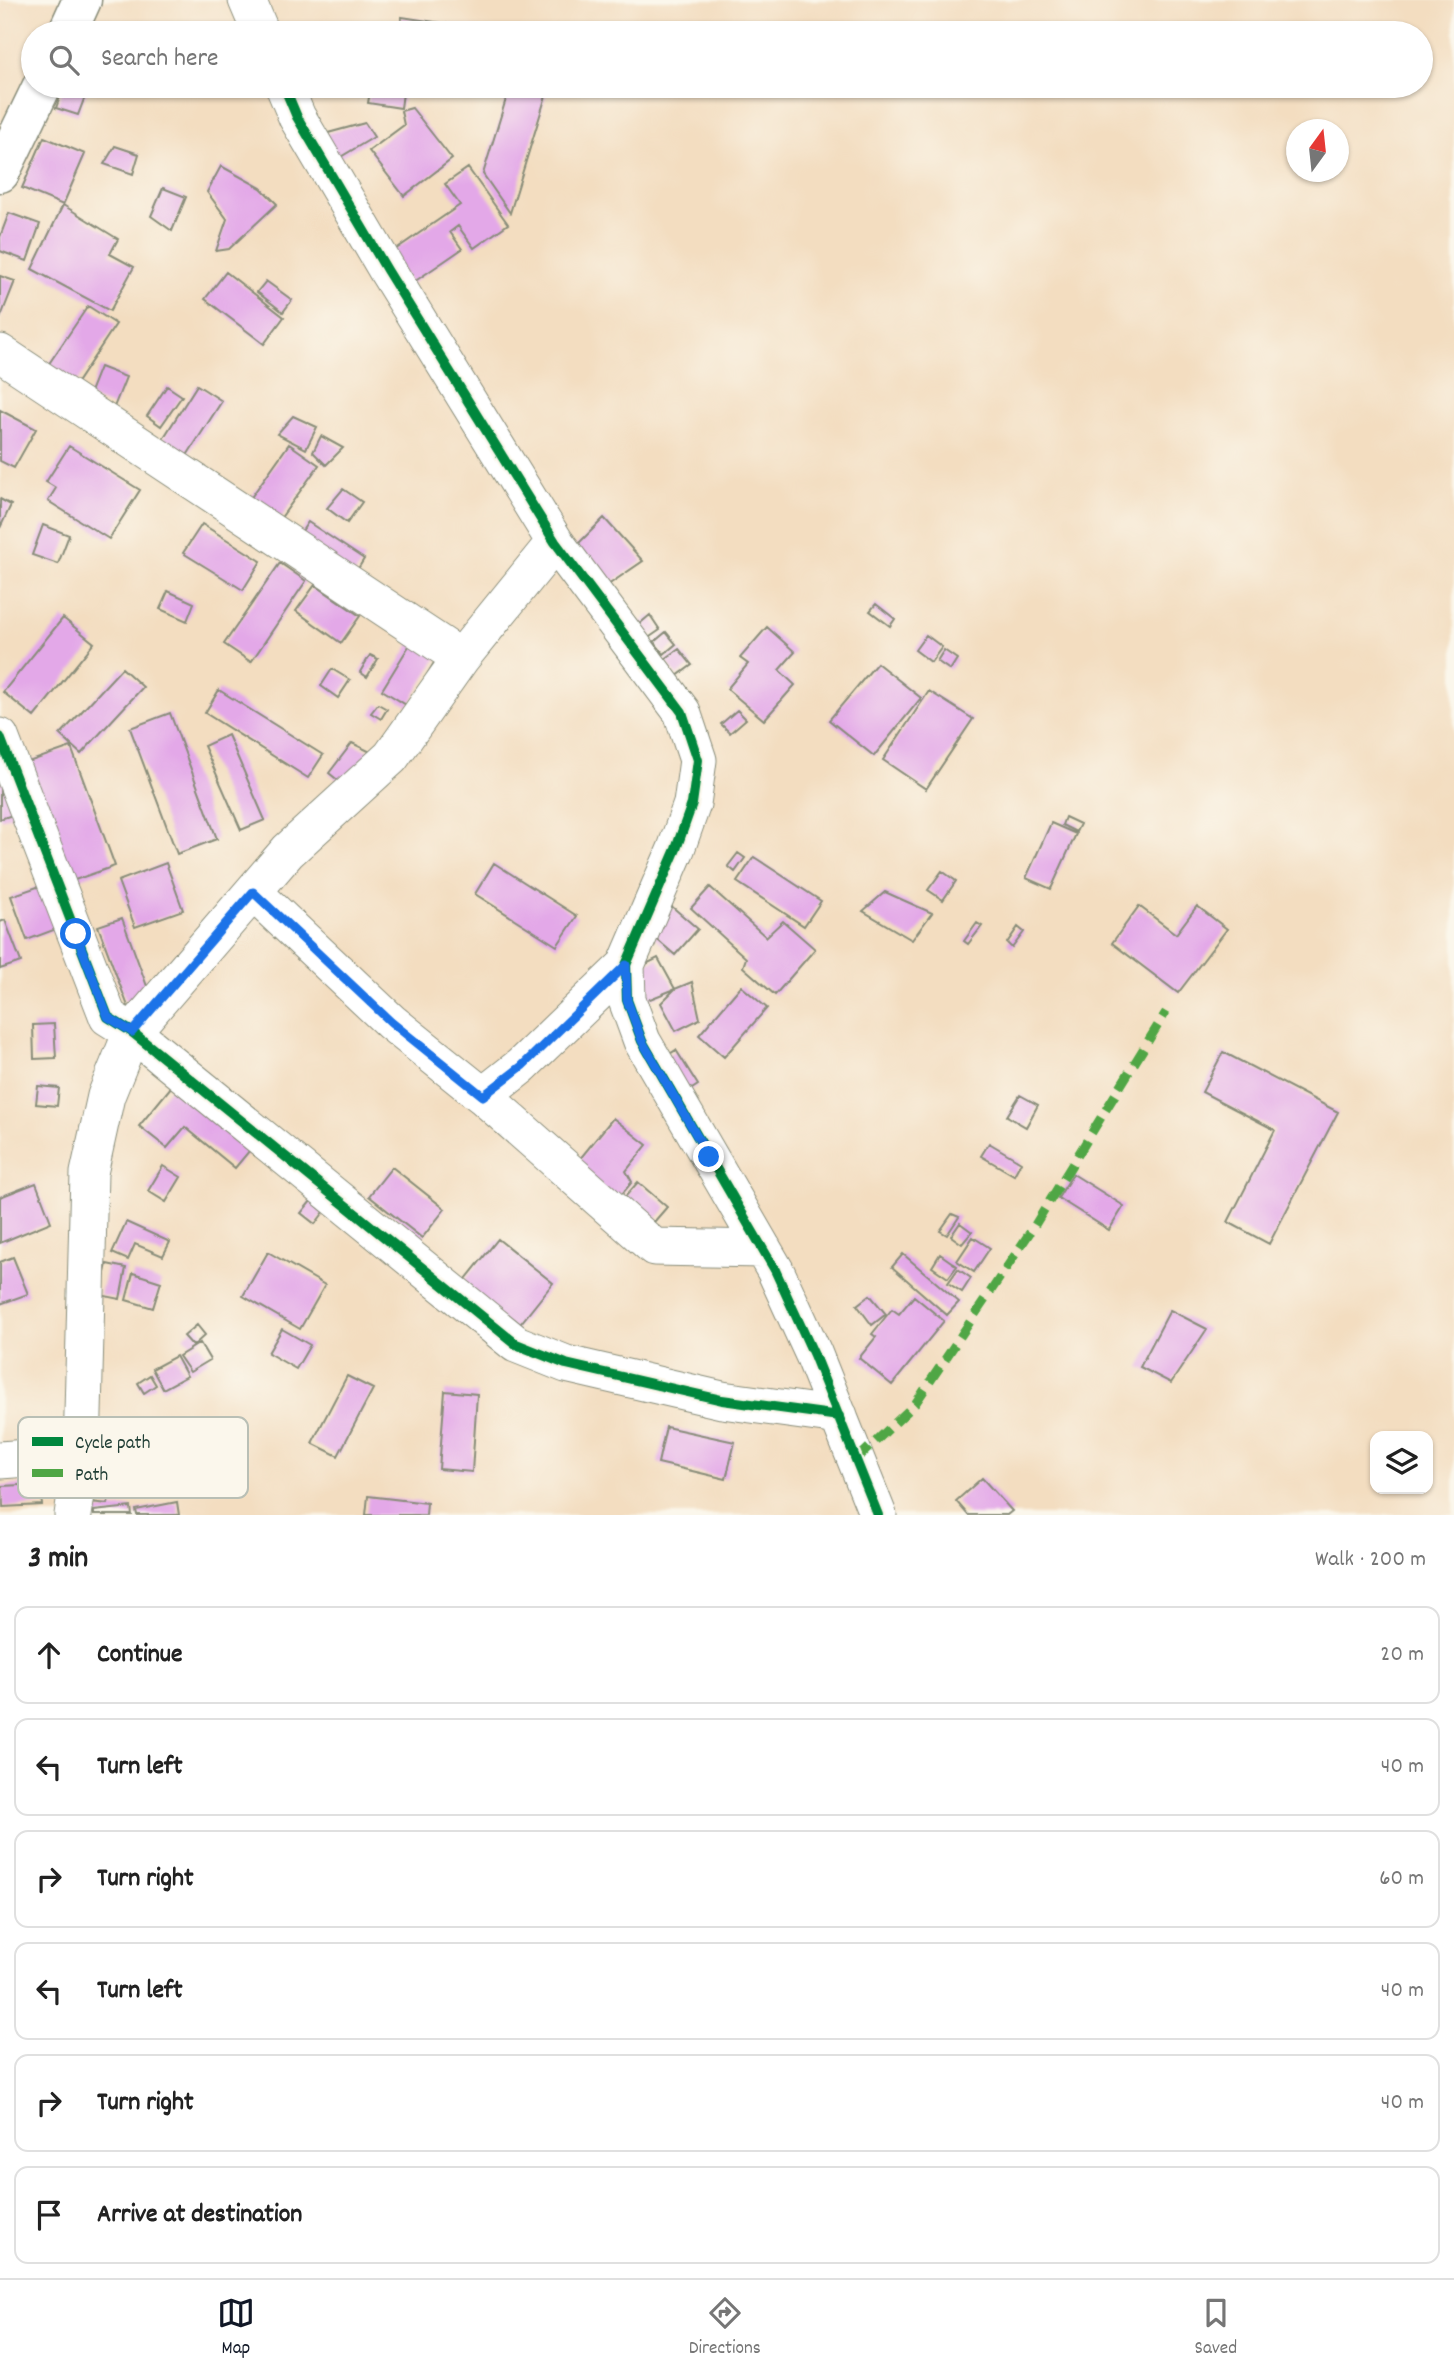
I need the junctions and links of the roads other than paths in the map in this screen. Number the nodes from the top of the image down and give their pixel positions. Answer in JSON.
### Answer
{"nodes":[{"id":1,"x":82,"y":0,"type":"edge"},
{"id":2,"x":247,"y":0,"type":"edge"},
{"id":3,"x":72,"y":21,"type":"edge"},
{"id":4,"x":256,"y":21,"type":"edge"},
{"id":5,"x":36,"y":98,"type":"edge"},
{"id":6,"x":289,"y":98,"type":"edge"},
{"id":7,"x":0,"y":173,"type":"edge"},
{"id":8,"x":0,"y":354,"type":"edge"},
{"id":9,"x":555,"y":542,"type":"junction"},
{"id":10,"x":461,"y":658,"type":"junction"},
{"id":11,"x":0,"y":737,"type":"edge"},
{"id":12,"x":253,"y":892,"type":"junction"},
{"id":13,"x":626,"y":965,"type":"junction"},
{"id":14,"x":132,"y":1032,"type":"junction"},
{"id":15,"x":483,"y":1096,"type":"junction"},
{"id":16,"x":763,"y":1249,"type":"junction"},
{"id":17,"x":839,"y":1416,"type":"junction"},
{"id":18,"x":83,"y":1417,"type":"edge"},
{"id":19,"x":18,"y":1459,"type":"edge"},
{"id":20,"x":0,"y":1460,"type":"edge"},
{"id":21,"x":878,"y":1515,"type":"edge"}],
"edges":[{"from":1,"to":3,"type":"street"},
{"from":2,"to":4,"type":"street"},
{"from":5,"to":7,"type":"street"},
{"from":6,"to":9,"type":"street"},
{"from":8,"to":10,"type":"street"},
{"from":9,"to":10,"type":"street"},
{"from":9,"to":13,"type":"street"},
{"from":10,"to":12,"type":"street"},
{"from":11,"to":14,"type":"street"},
{"from":12,"to":14,"type":"street"},
{"from":12,"to":15,"type":"street"},
{"from":13,"to":15,"type":"street"},
{"from":13,"to":16,"type":"street"},
{"from":14,"to":17,"type":"street"},
{"from":14,"to":18,"type":"street"},
{"from":15,"to":16,"type":"street"},
{"from":16,"to":17,"type":"street"},
{"from":17,"to":21,"type":"street"},
{"from":19,"to":20,"type":"street"}]}
